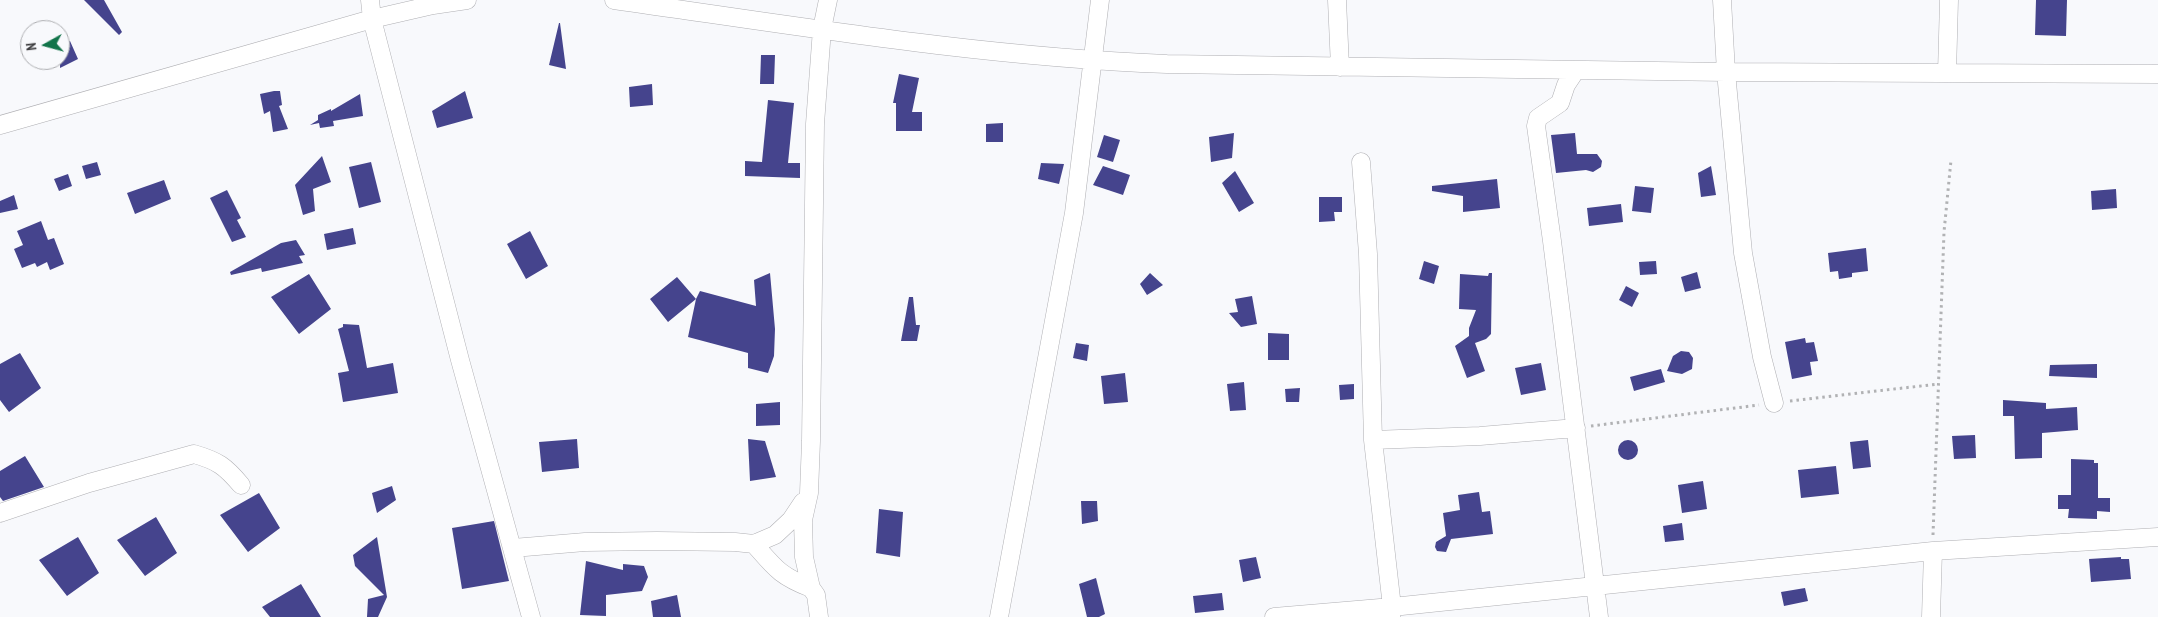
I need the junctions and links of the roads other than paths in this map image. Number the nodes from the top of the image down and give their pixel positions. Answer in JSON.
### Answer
{"nodes":[{"id":1,"x":370,"y":0,"type":"edge"},
{"id":2,"x":467,"y":0,"type":"edge"},
{"id":3,"x":614,"y":0,"type":"edge"},
{"id":4,"x":828,"y":0,"type":"edge"},
{"id":5,"x":1100,"y":0,"type":"edge"},
{"id":6,"x":1337,"y":0,"type":"edge"},
{"id":7,"x":1722,"y":0,"type":"edge"},
{"id":8,"x":1949,"y":0,"type":"edge"},
{"id":9,"x":372,"y":19,"type":"junction"},
{"id":10,"x":822,"y":29,"type":"junction"},
{"id":11,"x":1092,"y":62,"type":"junction"},
{"id":12,"x":1340,"y":67,"type":"junction"},
{"id":13,"x":1576,"y":70,"type":"junction"},
{"id":14,"x":1726,"y":72,"type":"junction"},
{"id":15,"x":1947,"y":73,"type":"junction"},
{"id":16,"x":2158,"y":74,"type":"edge"},
{"id":17,"x":0,"y":125,"type":"edge"},
{"id":18,"x":1361,"y":162,"type":"dead end"},
{"id":19,"x":1774,"y":403,"type":"dead end"},
{"id":20,"x":1576,"y":428,"type":"junction"},
{"id":21,"x":1372,"y":440,"type":"junction"},
{"id":22,"x":241,"y":485,"type":"dead end"},
{"id":23,"x":808,"y":493,"type":"junction"},
{"id":24,"x":0,"y":513,"type":"edge"},
{"id":25,"x":2158,"y":537,"type":"edge"},
{"id":26,"x":754,"y":544,"type":"junction"},
{"id":27,"x":513,"y":548,"type":"junction"},
{"id":28,"x":1933,"y":551,"type":"junction"},
{"id":29,"x":1596,"y":585,"type":"junction"},
{"id":30,"x":810,"y":588,"type":"junction"},
{"id":31,"x":1392,"y":612,"type":"edge"},
{"id":32,"x":531,"y":617,"type":"edge"},
{"id":33,"x":819,"y":617,"type":"edge"},
{"id":34,"x":999,"y":617,"type":"edge"},
{"id":35,"x":1274,"y":617,"type":"edge"},
{"id":36,"x":1599,"y":617,"type":"edge"},
{"id":37,"x":1931,"y":617,"type":"edge"}],
"edges":[{"from":1,"to":9,"type":"street"},
{"from":2,"to":9,"type":"street"},
{"from":3,"to":10,"type":"street"},
{"from":4,"to":10,"type":"street"},
{"from":5,"to":11,"type":"street"},
{"from":6,"to":12,"type":"street"},
{"from":7,"to":14,"type":"street"},
{"from":8,"to":15,"type":"street"},
{"from":9,"to":17,"type":"street"},
{"from":9,"to":27,"type":"street"},
{"from":10,"to":11,"type":"street"},
{"from":10,"to":23,"type":"street"},
{"from":11,"to":12,"type":"street"},
{"from":11,"to":34,"type":"street"},
{"from":12,"to":13,"type":"street"},
{"from":13,"to":14,"type":"street"},
{"from":13,"to":20,"type":"street"},
{"from":14,"to":15,"type":"street"},
{"from":14,"to":19,"type":"street"},
{"from":15,"to":16,"type":"street"},
{"from":18,"to":21,"type":"street"},
{"from":20,"to":21,"type":"street"},
{"from":20,"to":29,"type":"street"},
{"from":21,"to":31,"type":"street"},
{"from":22,"to":24,"type":"street"},
{"from":23,"to":26,"type":"street"},
{"from":23,"to":30,"type":"street"},
{"from":25,"to":28,"type":"street"},
{"from":26,"to":27,"type":"street"},
{"from":26,"to":30,"type":"street"},
{"from":27,"to":32,"type":"street"},
{"from":28,"to":29,"type":"street"},
{"from":28,"to":37,"type":"street"},
{"from":29,"to":31,"type":"street"},
{"from":29,"to":36,"type":"street"},
{"from":30,"to":33,"type":"street"},
{"from":31,"to":35,"type":"street"}]}
